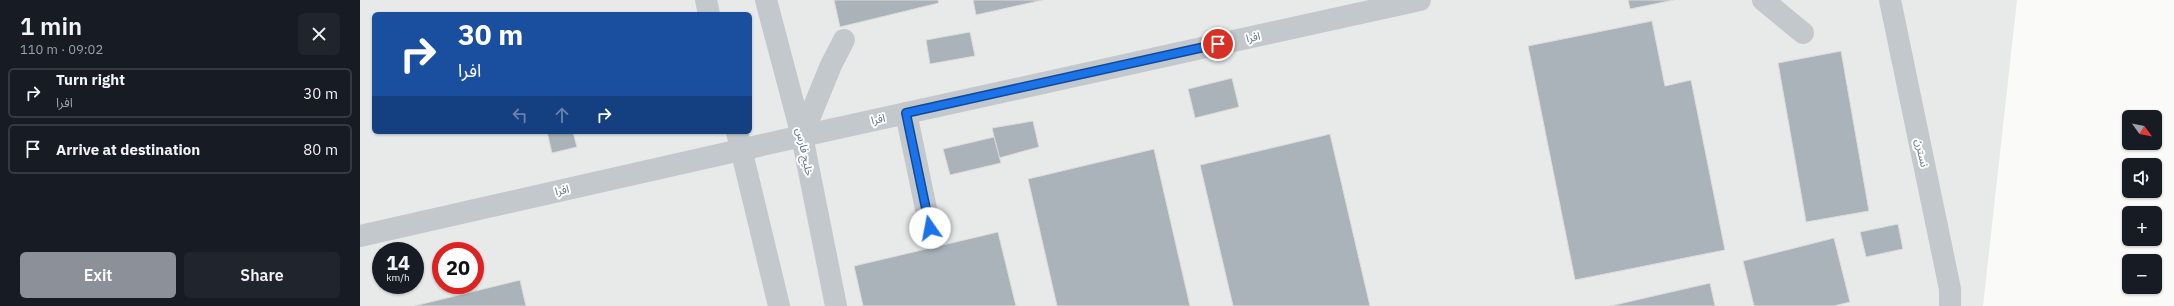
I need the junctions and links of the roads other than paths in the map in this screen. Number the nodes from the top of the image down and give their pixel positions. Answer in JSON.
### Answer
{"nodes":[{"id":1,"x":706,"y":0,"type":"edge"},
{"id":2,"x":766,"y":0,"type":"edge"},
{"id":3,"x":1420,"y":0,"type":"edge"},
{"id":4,"x":1763,"y":0,"type":"edge"},
{"id":5,"x":1890,"y":0,"type":"edge"},
{"id":6,"x":709,"y":12,"type":"edge"},
{"id":7,"x":1803,"y":33,"type":"dead end"},
{"id":8,"x":844,"y":40,"type":"dead end"},
{"id":9,"x":906,"y":113,"type":"junction"},
{"id":10,"x":802,"y":136,"type":"junction"},
{"id":11,"x":739,"y":141,"type":"edge"},
{"id":12,"x":930,"y":228,"type":"dead end"},
{"id":13,"x":360,"y":236,"type":"edge"},
{"id":14,"x":779,"y":306,"type":"edge"},
{"id":15,"x":836,"y":306,"type":"edge"},
{"id":16,"x":1950,"y":306,"type":"edge"}],
"edges":[{"from":1,"to":6,"type":"lane"},
{"from":2,"to":10,"type":"lane","name":"خلیج فارس"},
{"from":3,"to":9,"type":"lane","name":"افرا"},
{"from":4,"to":7,"type":"lane"},
{"from":5,"to":16,"type":"lane","name":"نسترن"},
{"from":8,"to":10,"type":"lane"},
{"from":9,"to":10,"type":"lane","name":"افرا"},
{"from":9,"to":12,"type":"lane"},
{"from":10,"to":11,"type":"lane","name":"افرا"},
{"from":10,"to":15,"type":"lane","name":"خلیج فارس"},
{"from":11,"to":13,"type":"lane","name":"افرا"},
{"from":11,"to":14,"type":"lane"}]}
